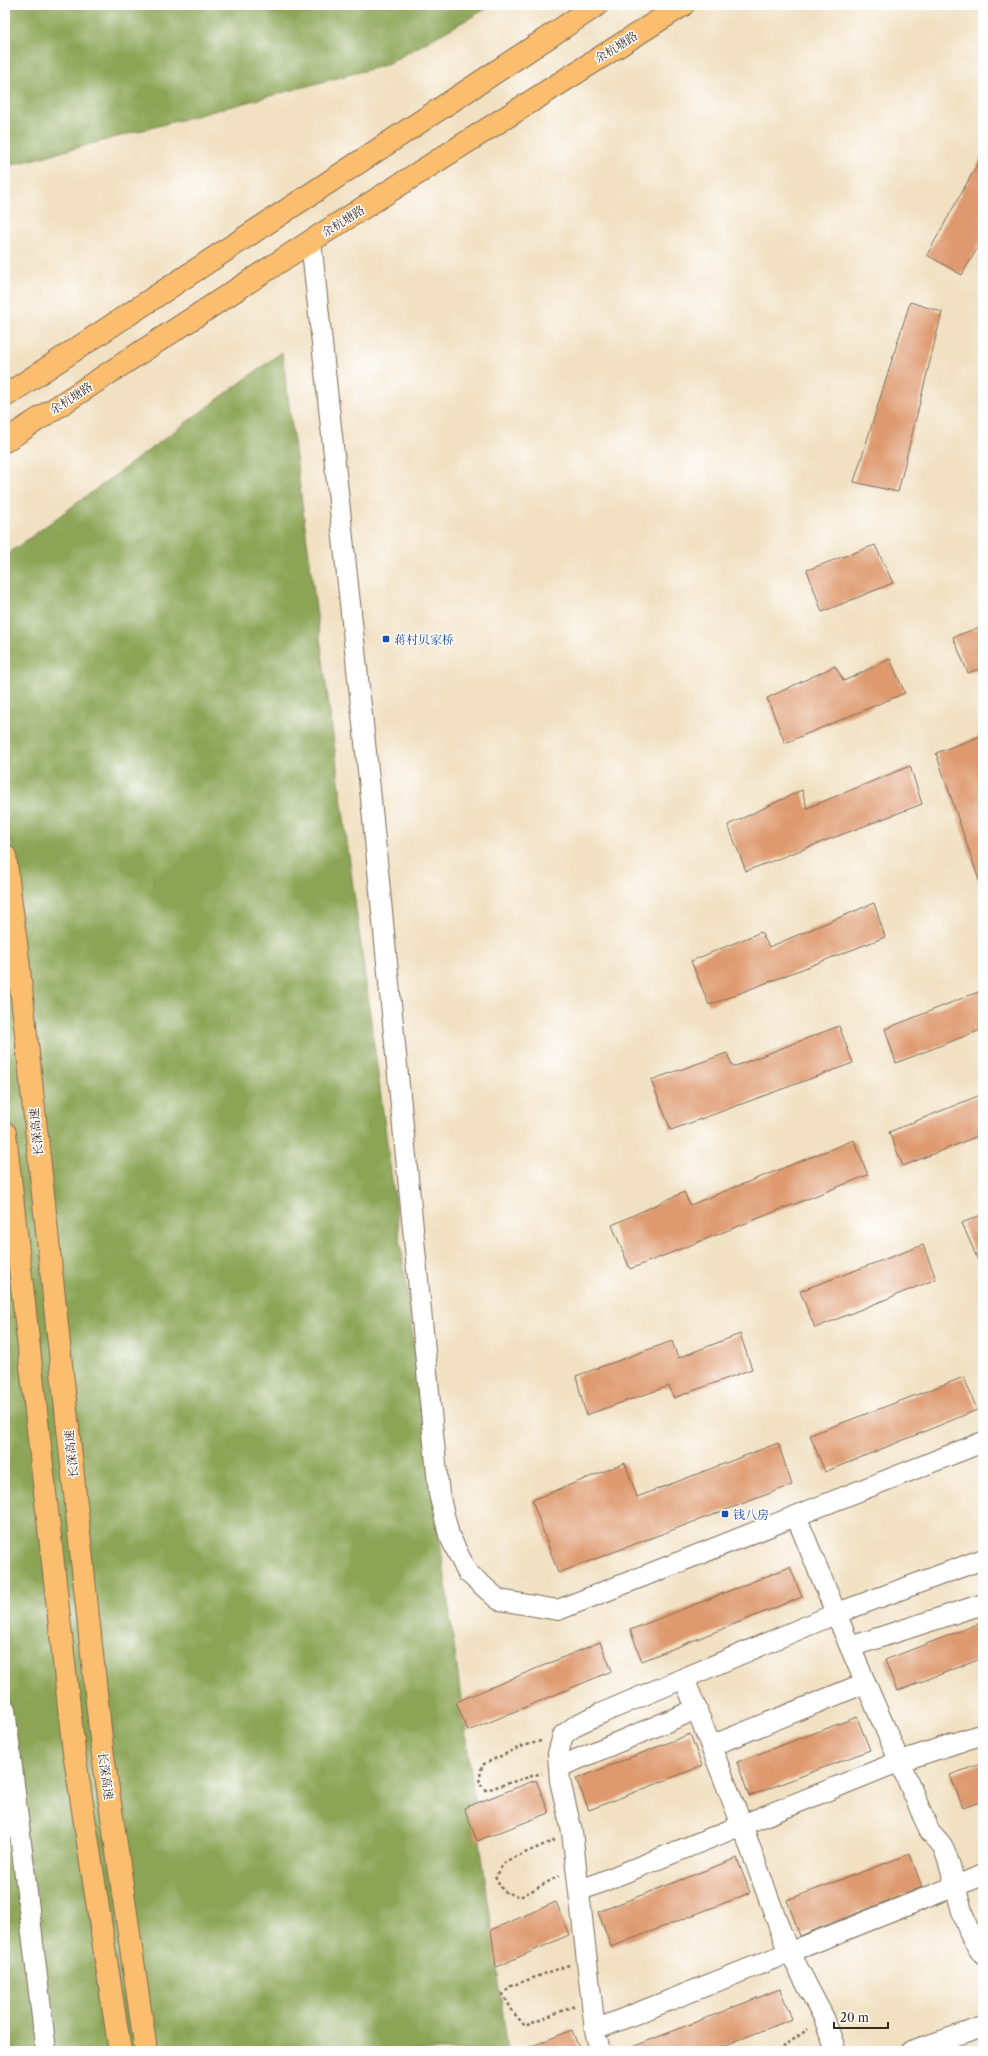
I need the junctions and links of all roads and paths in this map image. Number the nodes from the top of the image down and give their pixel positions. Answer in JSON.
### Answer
{"nodes":[{"id":1,"x":597,"y":5,"type":"edge"},
{"id":2,"x":683,"y":5,"type":"edge"},
{"id":3,"x":311,"y":241,"type":"junction"},
{"id":4,"x":5,"y":396,"type":"edge"},
{"id":5,"x":5,"y":441,"type":"edge"},
{"id":6,"x":5,"y":856,"type":"edge"},
{"id":7,"x":5,"y":1133,"type":"edge"},
{"id":8,"x":983,"y":1442,"type":"edge"},
{"id":9,"x":796,"y":1516,"type":"junction"},
{"id":10,"x":983,"y":1559,"type":"edge"},
{"id":11,"x":983,"y":1604,"type":"edge"},
{"id":12,"x":835,"y":1614,"type":"junction"},
{"id":13,"x":850,"y":1647,"type":"junction"},
{"id":14,"x":684,"y":1678,"type":"junction"},
{"id":15,"x":865,"y":1683,"type":"junction"},
{"id":16,"x":5,"y":1709,"type":"edge"},
{"id":17,"x":697,"y":1710,"type":"junction"},
{"id":18,"x":983,"y":1734,"type":"edge"},
{"id":19,"x":563,"y":1735,"type":"junction"},
{"id":20,"x":711,"y":1746,"type":"junction"},
{"id":21,"x":898,"y":1762,"type":"junction"},
{"id":22,"x":559,"y":1767,"type":"junction"},
{"id":23,"x":742,"y":1825,"type":"junction"},
{"id":24,"x":572,"y":1832,"type":"junction"},
{"id":25,"x":576,"y":1867,"type":"junction"},
{"id":26,"x":983,"y":1875,"type":"edge"},
{"id":27,"x":954,"y":1886,"type":"junction"},
{"id":28,"x":579,"y":1891,"type":"junction"},
{"id":29,"x":790,"y":1952,"type":"junction"},
{"id":30,"x":983,"y":1955,"type":"edge"},
{"id":31,"x":587,"y":1959,"type":"junction"},
{"id":32,"x":591,"y":1999,"type":"junction"},
{"id":33,"x":824,"y":2018,"type":"junction"},
{"id":34,"x":983,"y":2027,"type":"edge"},
{"id":35,"x":595,"y":2030,"type":"junction"},
{"id":36,"x":46,"y":2051,"type":"edge"},
{"id":37,"x":120,"y":2051,"type":"edge"},
{"id":38,"x":146,"y":2051,"type":"edge"},
{"id":39,"x":600,"y":2051,"type":"edge"},
{"id":40,"x":778,"y":2051,"type":"edge"},
{"id":41,"x":836,"y":2051,"type":"edge"},
{"id":42,"x":911,"y":2051,"type":"edge"}],
"edges":[{"from":1,"to":4,"type":"main road"},
{"from":2,"to":3,"type":"main road","name":"余杭塘路"},
{"from":3,"to":5,"type":"main road","name":"余杭塘路"},
{"from":3,"to":9,"type":"street"},
{"from":6,"to":38,"type":"main road","name":"长深高速"},
{"from":7,"to":37,"type":"main road"},
{"from":8,"to":9,"type":"street"},
{"from":9,"to":12,"type":"street"},
{"from":10,"to":12,"type":"street"},
{"from":11,"to":13,"type":"street"},
{"from":12,"to":13,"type":"street"},
{"from":12,"to":14,"type":"street"},
{"from":13,"to":15,"type":"street"},
{"from":14,"to":17,"type":"street"},
{"from":14,"to":19,"type":"street"},
{"from":15,"to":20,"type":"street"},
{"from":15,"to":21,"type":"street"},
{"from":16,"to":36,"type":"street"},
{"from":17,"to":20,"type":"street"},
{"from":17,"to":22,"type":"street"},
{"from":18,"to":21,"type":"street"},
{"from":19,"to":22,"type":"street"},
{"from":19,"to":22,"type":"path"},
{"from":20,"to":23,"type":"street"},
{"from":21,"to":23,"type":"street"},
{"from":21,"to":27,"type":"street"},
{"from":22,"to":24,"type":"street"},
{"from":23,"to":28,"type":"street"},
{"from":23,"to":29,"type":"street"},
{"from":24,"to":25,"type":"street"},
{"from":24,"to":25,"type":"path"},
{"from":25,"to":28,"type":"street"},
{"from":26,"to":27,"type":"street"},
{"from":27,"to":29,"type":"street"},
{"from":27,"to":30,"type":"street"},
{"from":28,"to":31,"type":"street"},
{"from":29,"to":33,"type":"street"},
{"from":29,"to":35,"type":"street"},
{"from":31,"to":32,"type":"street"},
{"from":31,"to":32,"type":"path"},
{"from":32,"to":35,"type":"street"},
{"from":33,"to":40,"type":"path"},
{"from":33,"to":41,"type":"street"},
{"from":34,"to":42,"type":"street"},
{"from":35,"to":39,"type":"street"}]}
